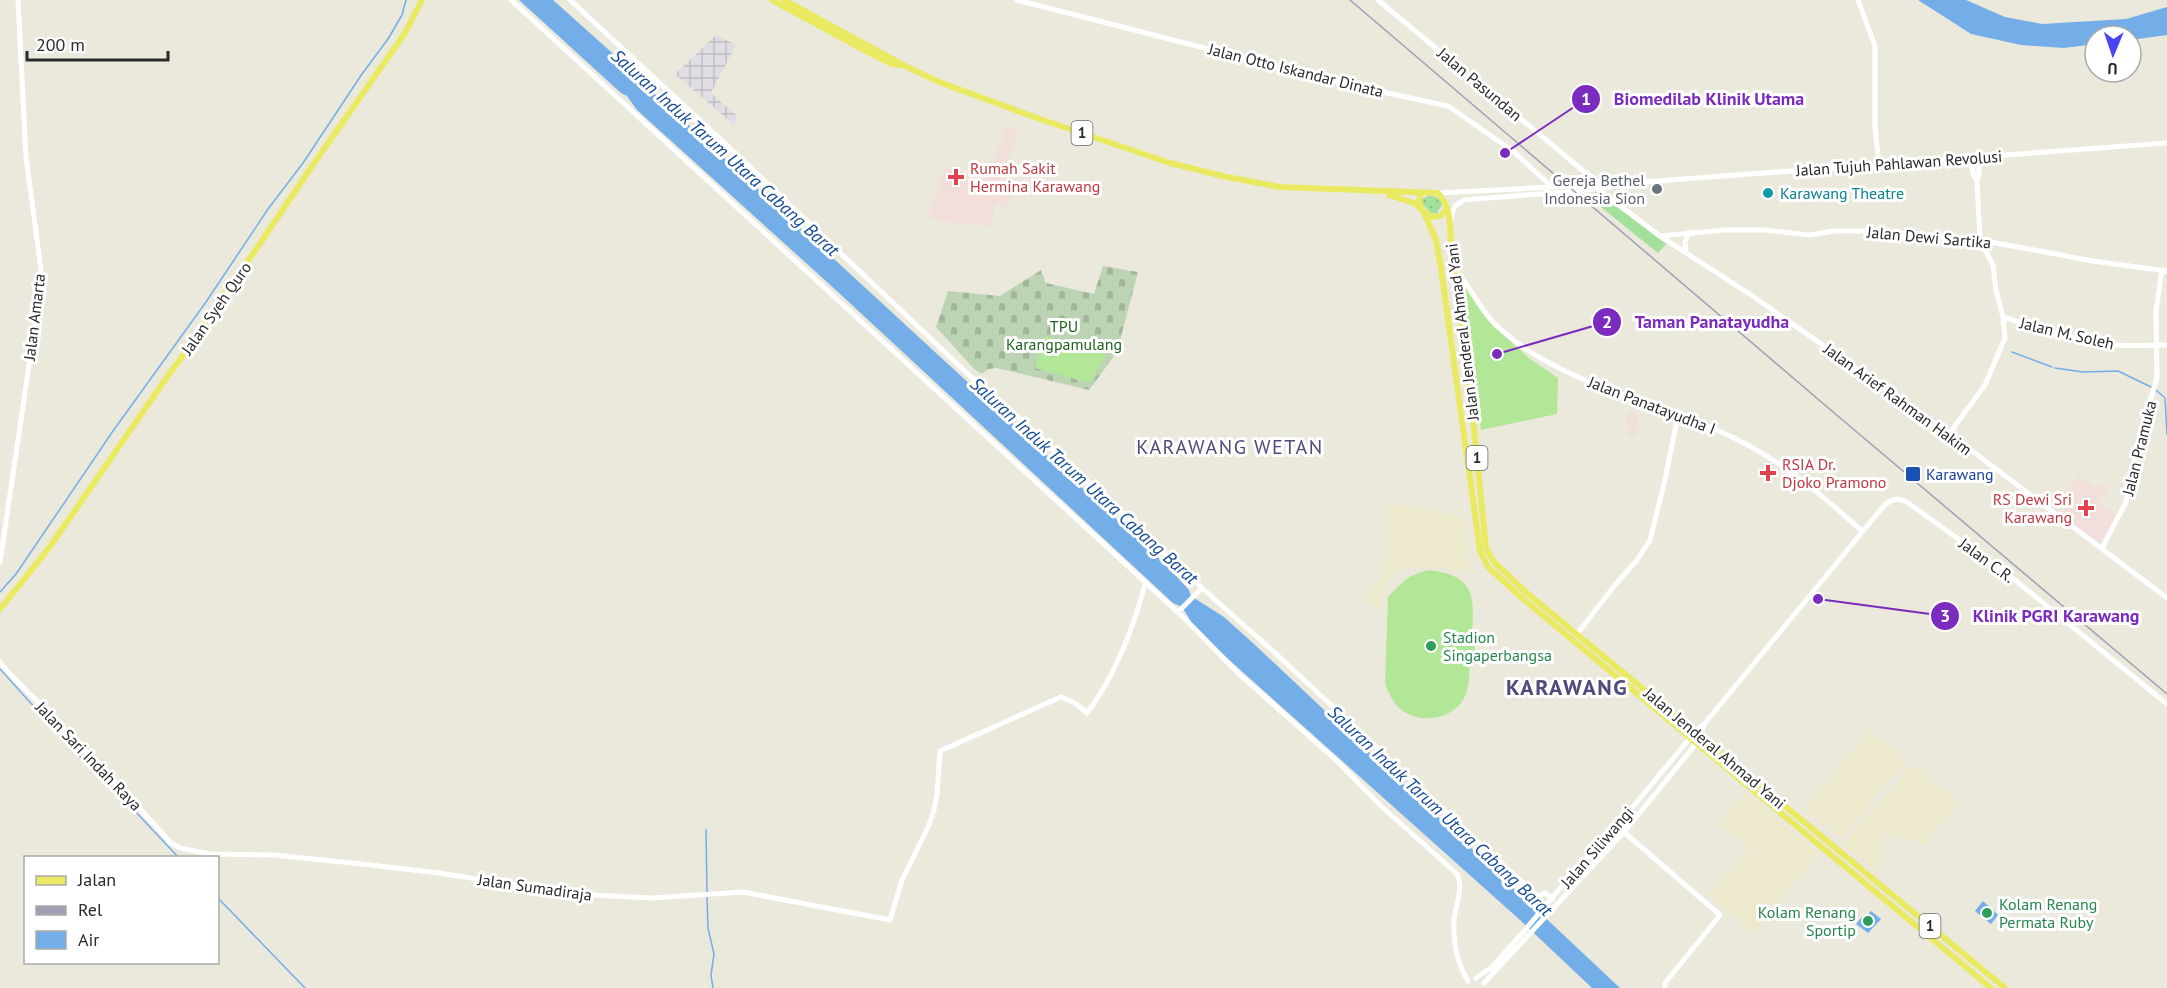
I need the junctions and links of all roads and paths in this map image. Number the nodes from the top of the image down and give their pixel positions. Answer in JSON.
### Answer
{"nodes":[{"id":1,"x":18,"y":0,"type":"edge"},
{"id":2,"x":422,"y":0,"type":"edge"},
{"id":3,"x":512,"y":0,"type":"edge"},
{"id":4,"x":570,"y":0,"type":"edge"},
{"id":5,"x":772,"y":0,"type":"edge"},
{"id":6,"x":784,"y":0,"type":"edge"},
{"id":7,"x":1017,"y":0,"type":"edge"},
{"id":8,"x":1378,"y":0,"type":"edge"},
{"id":9,"x":1858,"y":0,"type":"edge"},
{"id":10,"x":903,"y":65,"type":"junction"},
{"id":11,"x":2167,"y":144,"type":"edge"},
{"id":12,"x":1979,"y":158,"type":"junction"},
{"id":13,"x":1970,"y":159,"type":"junction"},
{"id":14,"x":1879,"y":164,"type":"junction"},
{"id":15,"x":1581,"y":169,"type":"junction"},
{"id":16,"x":1977,"y":180,"type":"junction"},
{"id":17,"x":1630,"y":183,"type":"junction"},
{"id":18,"x":1581,"y":186,"type":"junction"},
{"id":19,"x":1622,"y":186,"type":"junction"},
{"id":20,"x":1552,"y":187,"type":"junction"},
{"id":21,"x":1600,"y":187,"type":"junction"},
{"id":22,"x":1296,"y":189,"type":"junction"},
{"id":23,"x":1423,"y":193,"type":"junction"},
{"id":24,"x":1438,"y":193,"type":"junction"},
{"id":25,"x":1455,"y":206,"type":"junction"},
{"id":26,"x":1623,"y":208,"type":"junction"},
{"id":27,"x":1422,"y":209,"type":"junction"},
{"id":28,"x":1447,"y":209,"type":"junction"},
{"id":29,"x":1450,"y":221,"type":"junction"},
{"id":30,"x":1689,"y":232,"type":"junction"},
{"id":31,"x":1660,"y":236,"type":"junction"},
{"id":32,"x":1980,"y":240,"type":"junction"},
{"id":33,"x":1686,"y":252,"type":"junction"},
{"id":34,"x":1454,"y":269,"type":"junction"},
{"id":35,"x":2165,"y":271,"type":"edge"},
{"id":36,"x":2003,"y":317,"type":"junction"},
{"id":37,"x":2158,"y":345,"type":"junction"},
{"id":38,"x":2167,"y":345,"type":"edge"},
{"id":39,"x":1678,"y":416,"type":"junction"},
{"id":40,"x":1949,"y":434,"type":"junction"},
{"id":41,"x":1468,"y":475,"type":"junction"},
{"id":42,"x":1479,"y":475,"type":"junction"},
{"id":43,"x":1862,"y":531,"type":"junction"},
{"id":44,"x":2102,"y":548,"type":"junction"},
{"id":45,"x":0,"y":562,"type":"edge"},
{"id":46,"x":1145,"y":584,"type":"junction"},
{"id":47,"x":1202,"y":588,"type":"junction"},
{"id":48,"x":2167,"y":598,"type":"edge"},
{"id":49,"x":0,"y":609,"type":"edge"},
{"id":50,"x":1179,"y":611,"type":"junction"},
{"id":51,"x":1577,"y":634,"type":"junction"},
{"id":52,"x":1587,"y":647,"type":"junction"},
{"id":53,"x":0,"y":662,"type":"edge"},
{"id":54,"x":1611,"y":667,"type":"junction"},
{"id":55,"x":2167,"y":704,"type":"edge"},
{"id":56,"x":1697,"y":737,"type":"junction"},
{"id":57,"x":1690,"y":738,"type":"junction"},
{"id":58,"x":1652,"y":784,"type":"junction"},
{"id":59,"x":1660,"y":789,"type":"junction"},
{"id":60,"x":1624,"y":832,"type":"junction"},
{"id":61,"x":180,"y":848,"type":"joint"},
{"id":62,"x":1576,"y":869,"type":"junction"},
{"id":63,"x":1584,"y":876,"type":"junction"},
{"id":64,"x":1553,"y":899,"type":"junction"},
{"id":65,"x":1476,"y":978,"type":"junction"},
{"id":66,"x":1468,"y":981,"type":"junction"},
{"id":67,"x":1485,"y":986,"type":"edge"},
{"id":68,"x":1465,"y":988,"type":"edge"},
{"id":69,"x":1665,"y":988,"type":"edge"},
{"id":70,"x":1991,"y":988,"type":"edge"},
{"id":71,"x":2005,"y":988,"type":"edge"}],
"edges":[{"from":1,"to":45,"type":"street","name":"Jalan Amarta"},
{"from":2,"to":49,"type":"main road","name":"Jalan Syeh Quro"},
{"from":3,"to":46,"type":"street"},
{"from":4,"to":47,"type":"street"},
{"from":5,"to":10,"type":"main road","name":"Jalan Tujuh Pahlawan Revolusi","number":"1"},
{"from":6,"to":10,"type":"main road","name":"Jalan Tujuh Pahlawan Revolusi","number":"1"},
{"from":7,"to":20,"type":"street","name":"Jalan Otto Iskandar Dinata"},
{"from":8,"to":15,"type":"street","name":"Jalan Pasundan"},
{"from":9,"to":14,"type":"street"},
{"from":10,"to":22,"type":"main road","name":"Jalan Tujuh Pahlawan Revolusi","number":"1"},
{"from":11,"to":12,"type":"street","name":"Jalan Tujuh Pahlawan Revolusi"},
{"from":12,"to":13,"type":"street","name":"Jalan Tujuh Pahlawan Revolusi"},
{"from":12,"to":16,"type":"street"},
{"from":13,"to":14,"type":"street","name":"Jalan Tujuh Pahlawan Revolusi"},
{"from":13,"to":16,"type":"street"},
{"from":14,"to":17,"type":"street","name":"Jalan Tujuh Pahlawan Revolusi"},
{"from":15,"to":18,"type":"street"},
{"from":15,"to":21,"type":"street","name":"Jalan Pasundan"},
{"from":16,"to":32,"type":"street"},
{"from":17,"to":19,"type":"street","name":"Jalan Tujuh Pahlawan Revolusi"},
{"from":17,"to":21,"type":"street","name":"Jalan Tujuh Pahlawan Revolusi"},
{"from":18,"to":20,"type":"street","name":"Jalan Tujuh Pahlawan Revolusi"},
{"from":18,"to":21,"type":"street","name":"Jalan Tujuh Pahlawan Revolusi"},
{"from":19,"to":21,"type":"street","name":"Jalan Tujuh Pahlawan Revolusi"},
{"from":19,"to":26,"type":"street"},
{"from":20,"to":24,"type":"street","name":"Jalan Tujuh Pahlawan Revolusi"},
{"from":21,"to":25,"type":"street","name":"Jalan Tujuh Pahlawan Revolusi"},
{"from":21,"to":26,"type":"street","name":"Jalan Arief Rahman Hakim"},
{"from":22,"to":23,"type":"main road","name":"Jalan Tujuh Pahlawan Revolusi","number":"1"},
{"from":22,"to":27,"type":"main road","name":"Jalan Tujuh Pahlawan Revolusi","number":"1"},
{"from":23,"to":24,"type":"main road","name":"Jalan Tujuh Pahlawan Revolusi","number":"1"},
{"from":23,"to":27,"type":"main road","name":"Jalan Jenderal Ahmad Yani"},
{"from":24,"to":28,"type":"main road","name":"Jalan Jenderal Ahmad Yani","number":"1"},
{"from":25,"to":28,"type":"street","name":"Jalan Tujuh Pahlawan Revolusi"},
{"from":25,"to":29,"type":"street"},
{"from":26,"to":31,"type":"street","name":"Jalan Arief Rahman Hakim"},
{"from":27,"to":28,"type":"main road"},
{"from":27,"to":41,"type":"main road","name":"Jalan Jenderal Ahmad Yani","number":"1"},
{"from":28,"to":29,"type":"main road","name":"Jalan Jenderal Ahmad Yani","number":"1"},
{"from":29,"to":34,"type":"main road","name":"Jalan Jenderal Ahmad Yani","number":"1"},
{"from":30,"to":31,"type":"street","name":"Jalan Dewi Sartika"},
{"from":30,"to":32,"type":"street","name":"Jalan Dewi Sartika"},
{"from":30,"to":33,"type":"street"},
{"from":31,"to":33,"type":"street","name":"Jalan Arief Rahman Hakim"},
{"from":32,"to":35,"type":"street","name":"Jalan Dewi Sartika"},
{"from":32,"to":36,"type":"street"},
{"from":33,"to":40,"type":"street","name":"Jalan Arief Rahman Hakim"},
{"from":34,"to":39,"type":"street","name":"Jalan Panatayudha I"},
{"from":34,"to":42,"type":"main road","name":"Jalan Jenderal Ahmad Yani","number":"1"},
{"from":35,"to":37,"type":"street","name":"Jalan Pramuka"},
{"from":36,"to":37,"type":"street","name":"Jalan M. Soleh"},
{"from":36,"to":40,"type":"street"},
{"from":37,"to":38,"type":"street","name":"Jalan M. Soleh"},
{"from":37,"to":44,"type":"street","name":"Jalan Pramuka"},
{"from":39,"to":43,"type":"street","name":"Jalan Panatayudha I"},
{"from":39,"to":51,"type":"street"},
{"from":40,"to":44,"type":"street","name":"Jalan Arief Rahman Hakim"},
{"from":41,"to":42,"type":"main road"},
{"from":41,"to":52,"type":"main road","name":"Jalan Jenderal Ahmad Yani","number":"1"},
{"from":42,"to":51,"type":"main road","name":"Jalan Jenderal Ahmad Yani","number":"1"},
{"from":43,"to":55,"type":"street","name":"Jalan C.R."},
{"from":43,"to":56,"type":"street","name":"Jalan Siliwangi"},
{"from":44,"to":48,"type":"street","name":"Jalan Arief Rahman Hakim"},
{"from":46,"to":50,"type":"street"},
{"from":46,"to":61,"type":"street","name":"Jalan Sumadiraja"},
{"from":47,"to":50,"type":"street"},
{"from":47,"to":64,"type":"street"},
{"from":50,"to":66,"type":"street"},
{"from":51,"to":52,"type":"main road","name":"Jalan Jenderal Ahmad Yani","number":"1"},
{"from":52,"to":54,"type":"main road","name":"Jalan Jenderal Ahmad Yani","number":"1"},
{"from":53,"to":61,"type":"street","name":"Jalan Sari Indah Raya"},
{"from":54,"to":56,"type":"main road","name":"Jalan Jenderal Ahmad Yani","number":"1"},
{"from":54,"to":57,"type":"main road","name":"Jalan Jenderal Ahmad Yani","number":"1"},
{"from":56,"to":57,"type":"main road","name":"Jalan Jenderal Ahmad Yani","number":"1"},
{"from":56,"to":59,"type":"street","name":"Jalan Siliwangi"},
{"from":56,"to":70,"type":"main road","name":"Jalan Jenderal Ahmad Yani","number":"1"},
{"from":56,"to":71,"type":"main road","name":"Jalan Jenderal Ahmad Yani","number":"1"},
{"from":57,"to":58,"type":"street","name":"Jalan Siliwangi"},
{"from":58,"to":59,"type":"street"},
{"from":58,"to":62,"type":"street","name":"Jalan Siliwangi"},
{"from":59,"to":60,"type":"street","name":"Jalan Siliwangi"},
{"from":60,"to":63,"type":"street","name":"Jalan Siliwangi"},
{"from":60,"to":69,"type":"street"},
{"from":62,"to":63,"type":"street"},
{"from":62,"to":64,"type":"street","name":"Jalan Siliwangi"},
{"from":63,"to":67,"type":"street","name":"Jalan Siliwangi"},
{"from":64,"to":65,"type":"street","name":"Jalan Siliwangi"},
{"from":65,"to":66,"type":"street","name":"Jalan Siliwangi"},
{"from":65,"to":67,"type":"street"},
{"from":66,"to":68,"type":"street"}]}
